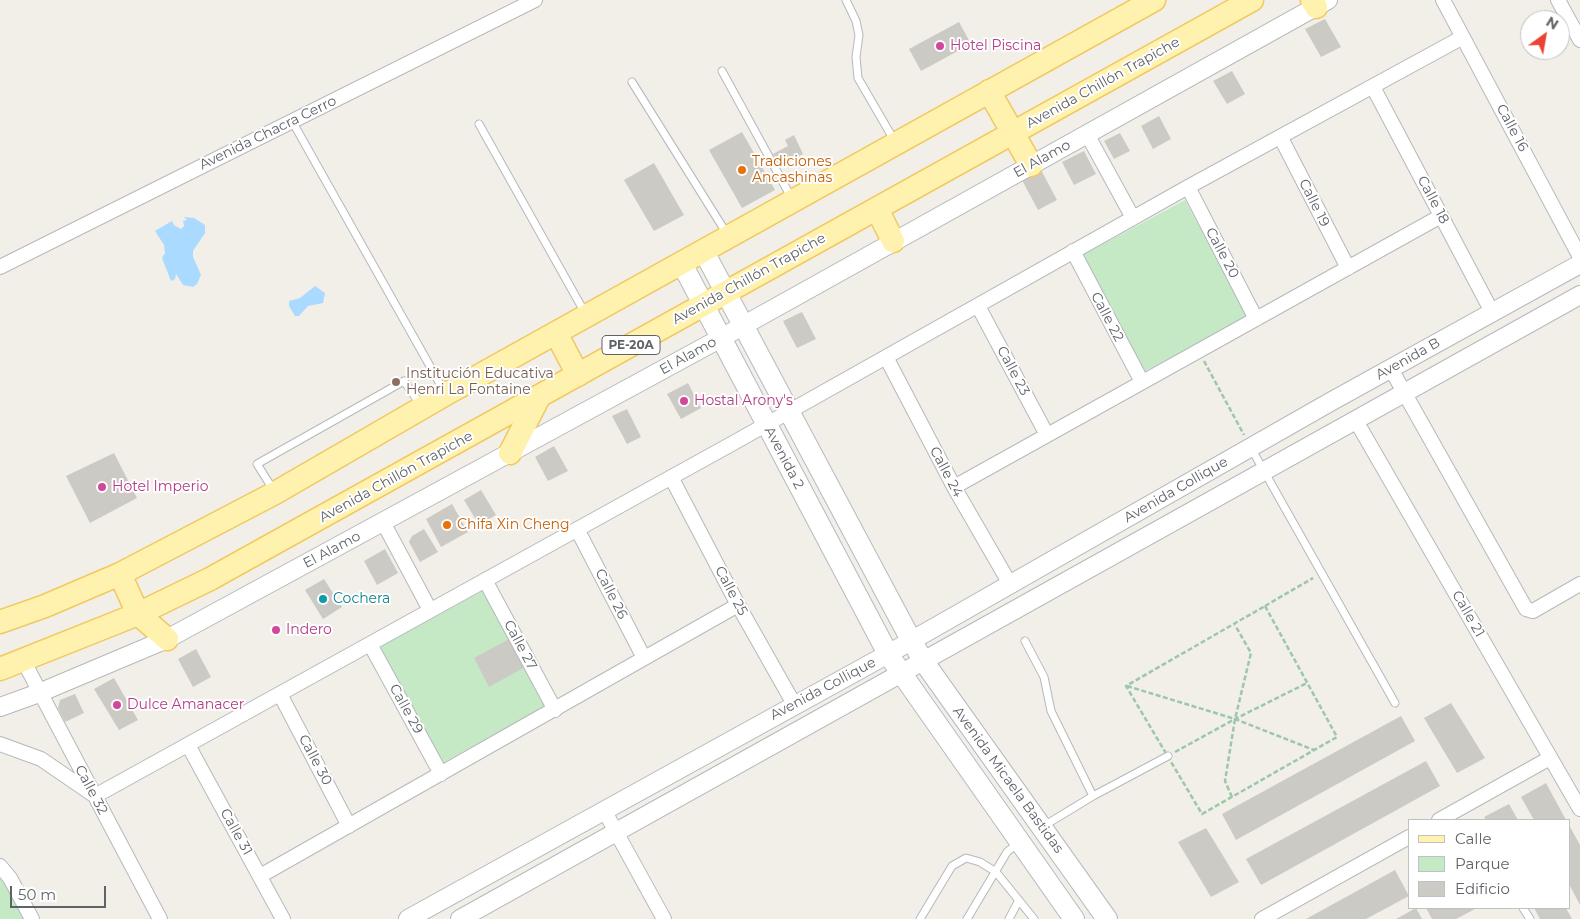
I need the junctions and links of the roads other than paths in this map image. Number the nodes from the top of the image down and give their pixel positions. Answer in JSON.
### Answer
{"nodes":[{"id":1,"x":535,"y":0,"type":"edge"},
{"id":2,"x":846,"y":0,"type":"edge"},
{"id":3,"x":1154,"y":0,"type":"edge"},
{"id":4,"x":1252,"y":0,"type":"edge"},
{"id":5,"x":1443,"y":0,"type":"edge"},
{"id":6,"x":1561,"y":1,"type":"edge"},
{"id":7,"x":1318,"y":2,"type":"edge"},
{"id":8,"x":1463,"y":37,"type":"junction"},
{"id":9,"x":1580,"y":40,"type":"edge"},
{"id":10,"x":722,"y":71,"type":"dead end"},
{"id":11,"x":632,"y":82,"type":"dead end"},
{"id":12,"x":1373,"y":87,"type":"junction"},
{"id":13,"x":989,"y":91,"type":"junction"},
{"id":14,"x":292,"y":121,"type":"junction"},
{"id":15,"x":479,"y":124,"type":"dead end"},
{"id":16,"x":1012,"y":133,"type":"junction"},
{"id":17,"x":1087,"y":134,"type":"junction"},
{"id":18,"x":1281,"y":138,"type":"junction"},
{"id":19,"x":896,"y":143,"type":"junction"},
{"id":20,"x":1031,"y":165,"type":"junction"},
{"id":21,"x":1188,"y":188,"type":"junction"},
{"id":22,"x":793,"y":200,"type":"junction"},
{"id":23,"x":876,"y":208,"type":"junction"},
{"id":24,"x":1441,"y":216,"type":"junction"},
{"id":25,"x":1133,"y":218,"type":"junction"},
{"id":26,"x":729,"y":236,"type":"junction"},
{"id":27,"x":893,"y":241,"type":"junction"},
{"id":28,"x":703,"y":250,"type":"junction"},
{"id":29,"x":1073,"y":252,"type":"junction"},
{"id":30,"x":1580,"y":257,"type":"edge"},
{"id":31,"x":681,"y":262,"type":"junction"},
{"id":32,"x":1580,"y":264,"type":"edge"},
{"id":33,"x":0,"y":266,"type":"edge"},
{"id":34,"x":1348,"y":268,"type":"junction"},
{"id":35,"x":726,"y":292,"type":"junction"},
{"id":36,"x":1580,"y":296,"type":"edge"},
{"id":37,"x":704,"y":305,"type":"junction"},
{"id":38,"x":978,"y":306,"type":"junction"},
{"id":39,"x":1492,"y":312,"type":"junction"},
{"id":40,"x":586,"y":316,"type":"junction"},
{"id":41,"x":1256,"y":319,"type":"junction"},
{"id":42,"x":743,"y":325,"type":"junction"},
{"id":43,"x":556,"y":333,"type":"junction"},
{"id":44,"x":721,"y":338,"type":"junction"},
{"id":45,"x":886,"y":357,"type":"junction"},
{"id":46,"x":1392,"y":369,"type":"junction"},
{"id":47,"x":578,"y":375,"type":"junction"},
{"id":48,"x":1142,"y":382,"type":"junction"},
{"id":49,"x":1403,"y":393,"type":"junction"},
{"id":50,"x":446,"y":394,"type":"junction"},
{"id":51,"x":539,"y":396,"type":"junction"},
{"id":52,"x":424,"y":409,"type":"junction"},
{"id":53,"x":789,"y":412,"type":"junction"},
{"id":54,"x":1355,"y":419,"type":"junction"},
{"id":55,"x":766,"y":424,"type":"junction"},
{"id":56,"x":1047,"y":435,"type":"junction"},
{"id":57,"x":1243,"y":451,"type":"junction"},
{"id":58,"x":510,"y":453,"type":"junction"},
{"id":59,"x":1265,"y":470,"type":"junction"},
{"id":60,"x":671,"y":477,"type":"junction"},
{"id":61,"x":954,"y":486,"type":"junction"},
{"id":62,"x":275,"y":493,"type":"junction"},
{"id":63,"x":383,"y":522,"type":"junction"},
{"id":64,"x":577,"y":529,"type":"junction"},
{"id":65,"x":120,"y":574,"type":"junction"},
{"id":66,"x":485,"y":580,"type":"junction"},
{"id":67,"x":1010,"y":584,"type":"junction"},
{"id":68,"x":1580,"y":584,"type":"edge"},
{"id":69,"x":738,"y":605,"type":"junction"},
{"id":70,"x":430,"y":610,"type":"junction"},
{"id":71,"x":138,"y":614,"type":"junction"},
{"id":72,"x":0,"y":622,"type":"edge"},
{"id":73,"x":167,"y":639,"type":"junction"},
{"id":74,"x":910,"y":640,"type":"junction"},
{"id":75,"x":1025,"y":641,"type":"dead end"},
{"id":76,"x":370,"y":644,"type":"junction"},
{"id":77,"x":888,"y":654,"type":"junction"},
{"id":78,"x":644,"y":658,"type":"junction"},
{"id":79,"x":23,"y":660,"type":"junction"},
{"id":80,"x":924,"y":662,"type":"junction"},
{"id":81,"x":0,"y":668,"type":"edge"},
{"id":82,"x":901,"y":674,"type":"junction"},
{"id":83,"x":39,"y":693,"type":"junction"},
{"id":84,"x":280,"y":694,"type":"junction"},
{"id":85,"x":1395,"y":703,"type":"dead end"},
{"id":86,"x":794,"y":704,"type":"junction"},
{"id":87,"x":0,"y":707,"type":"edge"},
{"id":88,"x":554,"y":710,"type":"junction"},
{"id":89,"x":964,"y":718,"type":"junction"},
{"id":90,"x":945,"y":735,"type":"junction"},
{"id":91,"x":0,"y":744,"type":"edge"},
{"id":92,"x":188,"y":745,"type":"junction"},
{"id":93,"x":1168,"y":756,"type":"road end"},
{"id":94,"x":1550,"y":758,"type":"junction"},
{"id":95,"x":441,"y":774,"type":"junction"},
{"id":96,"x":95,"y":796,"type":"junction"},
{"id":97,"x":1093,"y":796,"type":"junction"},
{"id":98,"x":1580,"y":809,"type":"edge"},
{"id":99,"x":604,"y":810,"type":"junction"},
{"id":100,"x":1441,"y":819,"type":"edge"},
{"id":101,"x":349,"y":826,"type":"junction"},
{"id":102,"x":1042,"y":827,"type":"junction"},
{"id":103,"x":616,"y":832,"type":"junction"},
{"id":104,"x":1408,"y":838,"type":"edge"},
{"id":105,"x":1020,"y":842,"type":"junction"},
{"id":106,"x":0,"y":866,"type":"edge"},
{"id":107,"x":996,"y":872,"type":"junction"},
{"id":108,"x":260,"y":876,"type":"junction"},
{"id":109,"x":1019,"y":900,"type":"junction"},
{"id":110,"x":32,"y":919,"type":"edge"},
{"id":111,"x":160,"y":919,"type":"edge"},
{"id":112,"x":283,"y":919,"type":"edge"},
{"id":113,"x":408,"y":919,"type":"edge"},
{"id":114,"x":460,"y":919,"type":"edge"},
{"id":115,"x":664,"y":919,"type":"edge"},
{"id":116,"x":920,"y":919,"type":"edge"},
{"id":117,"x":967,"y":919,"type":"edge"},
{"id":118,"x":1009,"y":919,"type":"edge"},
{"id":119,"x":1034,"y":919,"type":"edge"},
{"id":120,"x":1074,"y":919,"type":"edge"},
{"id":121,"x":1108,"y":919,"type":"edge"},
{"id":122,"x":1262,"y":919,"type":"edge"}],
"edges":[{"from":1,"to":14,"type":"street","name":"Avenida Chacra Cerro"},
{"from":2,"to":19,"type":"lane"},
{"from":3,"to":13,"type":"main road"},
{"from":4,"to":16,"type":"main road","name":"Avenida Chillón Trapiche","number":"PE-20A"},
{"from":5,"to":8,"type":"street","name":"Calle 16"},
{"from":6,"to":9,"type":"street"},
{"from":7,"to":17,"type":"street","name":"El Alamo"},
{"from":8,"to":12,"type":"street"},
{"from":8,"to":30,"type":"street","name":"Calle 16"},
{"from":10,"to":22,"type":"lane"},
{"from":11,"to":26,"type":"lane"},
{"from":12,"to":18,"type":"street"},
{"from":12,"to":24,"type":"street","name":"Calle 18"},
{"from":13,"to":16,"type":"main road"},
{"from":13,"to":19,"type":"main road"},
{"from":14,"to":33,"type":"street","name":"Avenida Chacra Cerro"},
{"from":14,"to":50,"type":"lane"},
{"from":15,"to":40,"type":"lane"},
{"from":16,"to":20,"type":"main road"},
{"from":16,"to":23,"type":"main road","name":"Avenida Chillón Trapiche","number":"PE-20A"},
{"from":17,"to":20,"type":"street","name":"El Alamo"},
{"from":17,"to":25,"type":"street"},
{"from":18,"to":21,"type":"street"},
{"from":18,"to":34,"type":"street","name":"Calle 19"},
{"from":19,"to":22,"type":"main road"},
{"from":20,"to":27,"type":"street","name":"El Alamo"},
{"from":21,"to":25,"type":"street"},
{"from":21,"to":41,"type":"street","name":"Calle 20"},
{"from":22,"to":26,"type":"main road"},
{"from":23,"to":27,"type":"main road"},
{"from":23,"to":35,"type":"main road","name":"Avenida Chillón Trapiche","number":"PE-20A"},
{"from":24,"to":34,"type":"street"},
{"from":24,"to":39,"type":"street","name":"Calle 18"},
{"from":25,"to":29,"type":"street"},
{"from":26,"to":28,"type":"main road"},
{"from":27,"to":42,"type":"street","name":"El Alamo"},
{"from":28,"to":31,"type":"main road"},
{"from":28,"to":35,"type":"main road","name":"Avenida 2"},
{"from":29,"to":38,"type":"street"},
{"from":29,"to":48,"type":"street","name":"Calle 22"},
{"from":31,"to":37,"type":"main road","name":"Avenida 2"},
{"from":31,"to":40,"type":"main road"},
{"from":32,"to":39,"type":"street","name":"Avenida B"},
{"from":34,"to":41,"type":"street"},
{"from":35,"to":37,"type":"main road","name":"Avenida Chillón Trapiche","number":"PE-20A"},
{"from":35,"to":42,"type":"main road","name":"Avenida 2"},
{"from":36,"to":49,"type":"street","name":"Avenida B"},
{"from":37,"to":44,"type":"main road","name":"Avenida 2"},
{"from":37,"to":47,"type":"main road","name":"Avenida Chillón Trapiche","number":"PE-20A"},
{"from":38,"to":45,"type":"street"},
{"from":38,"to":56,"type":"street","name":"Calle 23"},
{"from":39,"to":46,"type":"street","name":"Avenida B"},
{"from":40,"to":43,"type":"main road"},
{"from":41,"to":48,"type":"street"},
{"from":42,"to":44,"type":"street","name":"El Alamo"},
{"from":42,"to":53,"type":"main road","name":"Avenida 2"},
{"from":43,"to":47,"type":"main road"},
{"from":43,"to":50,"type":"main road"},
{"from":44,"to":55,"type":"main road","name":"Avenida 2"},
{"from":44,"to":58,"type":"street","name":"El Alamo"},
{"from":45,"to":53,"type":"street"},
{"from":45,"to":61,"type":"street","name":"Calle 24"},
{"from":46,"to":49,"type":"street"},
{"from":46,"to":57,"type":"street","name":"Avenida B"},
{"from":47,"to":51,"type":"main road","name":"Avenida Chillón Trapiche","number":"PE-20A"},
{"from":48,"to":56,"type":"street"},
{"from":49,"to":54,"type":"street","name":"Avenida B"},
{"from":49,"to":68,"type":"street"},
{"from":50,"to":52,"type":"main road"},
{"from":51,"to":58,"type":"main road"},
{"from":51,"to":71,"type":"main road","name":"Avenida Chillón Trapiche","number":"PE-20A"},
{"from":52,"to":62,"type":"main road"},
{"from":52,"to":62,"type":"lane"},
{"from":53,"to":55,"type":"street"},
{"from":53,"to":74,"type":"main road","name":"Avenida 2"},
{"from":54,"to":59,"type":"street","name":"Avenida B"},
{"from":54,"to":94,"type":"street","name":"Calle 21"},
{"from":55,"to":60,"type":"street"},
{"from":55,"to":77,"type":"main road","name":"Avenida 2"},
{"from":56,"to":61,"type":"street"},
{"from":57,"to":59,"type":"lane"},
{"from":57,"to":67,"type":"street","name":"Avenida Collique"},
{"from":58,"to":63,"type":"street","name":"El Alamo"},
{"from":59,"to":80,"type":"street","name":"Avenida B"},
{"from":59,"to":85,"type":"lane"},
{"from":60,"to":64,"type":"street"},
{"from":60,"to":69,"type":"street","name":"Calle 25"},
{"from":61,"to":67,"type":"street","name":"Calle 24"},
{"from":62,"to":65,"type":"main road"},
{"from":63,"to":70,"type":"street"},
{"from":63,"to":73,"type":"street","name":"El Alamo"},
{"from":64,"to":66,"type":"street"},
{"from":64,"to":78,"type":"street","name":"Calle 26"},
{"from":65,"to":71,"type":"main road"},
{"from":65,"to":72,"type":"main road"},
{"from":66,"to":70,"type":"street"},
{"from":66,"to":88,"type":"street","name":"Calle 27"},
{"from":67,"to":74,"type":"street","name":"Avenida Collique"},
{"from":69,"to":78,"type":"street"},
{"from":69,"to":86,"type":"street","name":"Calle 25"},
{"from":70,"to":76,"type":"street"},
{"from":71,"to":73,"type":"main road"},
{"from":71,"to":79,"type":"main road","name":"Avenida Chillón Trapiche","number":"PE-20A"},
{"from":73,"to":83,"type":"street","name":"El Alamo"},
{"from":74,"to":77,"type":"street","name":"Avenida Collique"},
{"from":74,"to":80,"type":"main road","name":"Avenida Micaela Bastidas"},
{"from":75,"to":97,"type":"lane"},
{"from":76,"to":84,"type":"street"},
{"from":76,"to":95,"type":"street","name":"Calle 29"},
{"from":77,"to":82,"type":"main road","name":"Avenida Micaela Bastidas"},
{"from":77,"to":86,"type":"street","name":"Avenida Collique"},
{"from":78,"to":88,"type":"street"},
{"from":79,"to":81,"type":"main road","name":"Avenida Chillón Trapiche","number":"PE-20A"},
{"from":79,"to":83,"type":"street","name":"Calle 32"},
{"from":80,"to":82,"type":"street","name":"Avenida B"},
{"from":80,"to":89,"type":"main road","name":"Avenida Micaela Bastidas"},
{"from":82,"to":90,"type":"main road","name":"Avenida Micaela Bastidas"},
{"from":82,"to":103,"type":"street","name":"Avenida B"},
{"from":83,"to":87,"type":"street","name":"El Alamo"},
{"from":83,"to":96,"type":"street","name":"Calle 32"},
{"from":84,"to":92,"type":"street"},
{"from":84,"to":101,"type":"street","name":"Calle 30"},
{"from":86,"to":99,"type":"street","name":"Avenida Collique"},
{"from":88,"to":95,"type":"street"},
{"from":89,"to":90,"type":"main road"},
{"from":89,"to":102,"type":"main road","name":"Avenida Micaela Bastidas"},
{"from":90,"to":105,"type":"main road","name":"Avenida Micaela Bastidas"},
{"from":91,"to":96,"type":"street"},
{"from":92,"to":96,"type":"street"},
{"from":92,"to":108,"type":"street","name":"Calle 31"},
{"from":93,"to":97,"type":"lane"},
{"from":94,"to":98,"type":"street","name":"Calle 21"},
{"from":94,"to":100,"type":"street"},
{"from":95,"to":101,"type":"street"},
{"from":96,"to":111,"type":"street","name":"Calle 32"},
{"from":97,"to":102,"type":"lane"},
{"from":99,"to":103,"type":"street"},
{"from":99,"to":113,"type":"street","name":"Avenida Collique"},
{"from":101,"to":108,"type":"street"},
{"from":102,"to":105,"type":"main road"},
{"from":102,"to":121,"type":"main road","name":"Avenida Micaela Bastidas"},
{"from":103,"to":114,"type":"street","name":"Avenida B"},
{"from":103,"to":115,"type":"street"},
{"from":104,"to":122,"type":"street"},
{"from":105,"to":107,"type":"lane"},
{"from":105,"to":120,"type":"main road","name":"Avenida Micaela Bastidas"},
{"from":106,"to":110,"type":"street"},
{"from":107,"to":109,"type":"lane"},
{"from":107,"to":116,"type":"lane"},
{"from":107,"to":117,"type":"lane"},
{"from":108,"to":112,"type":"street","name":"Calle 31"},
{"from":109,"to":118,"type":"lane"},
{"from":109,"to":119,"type":"lane"}]}
